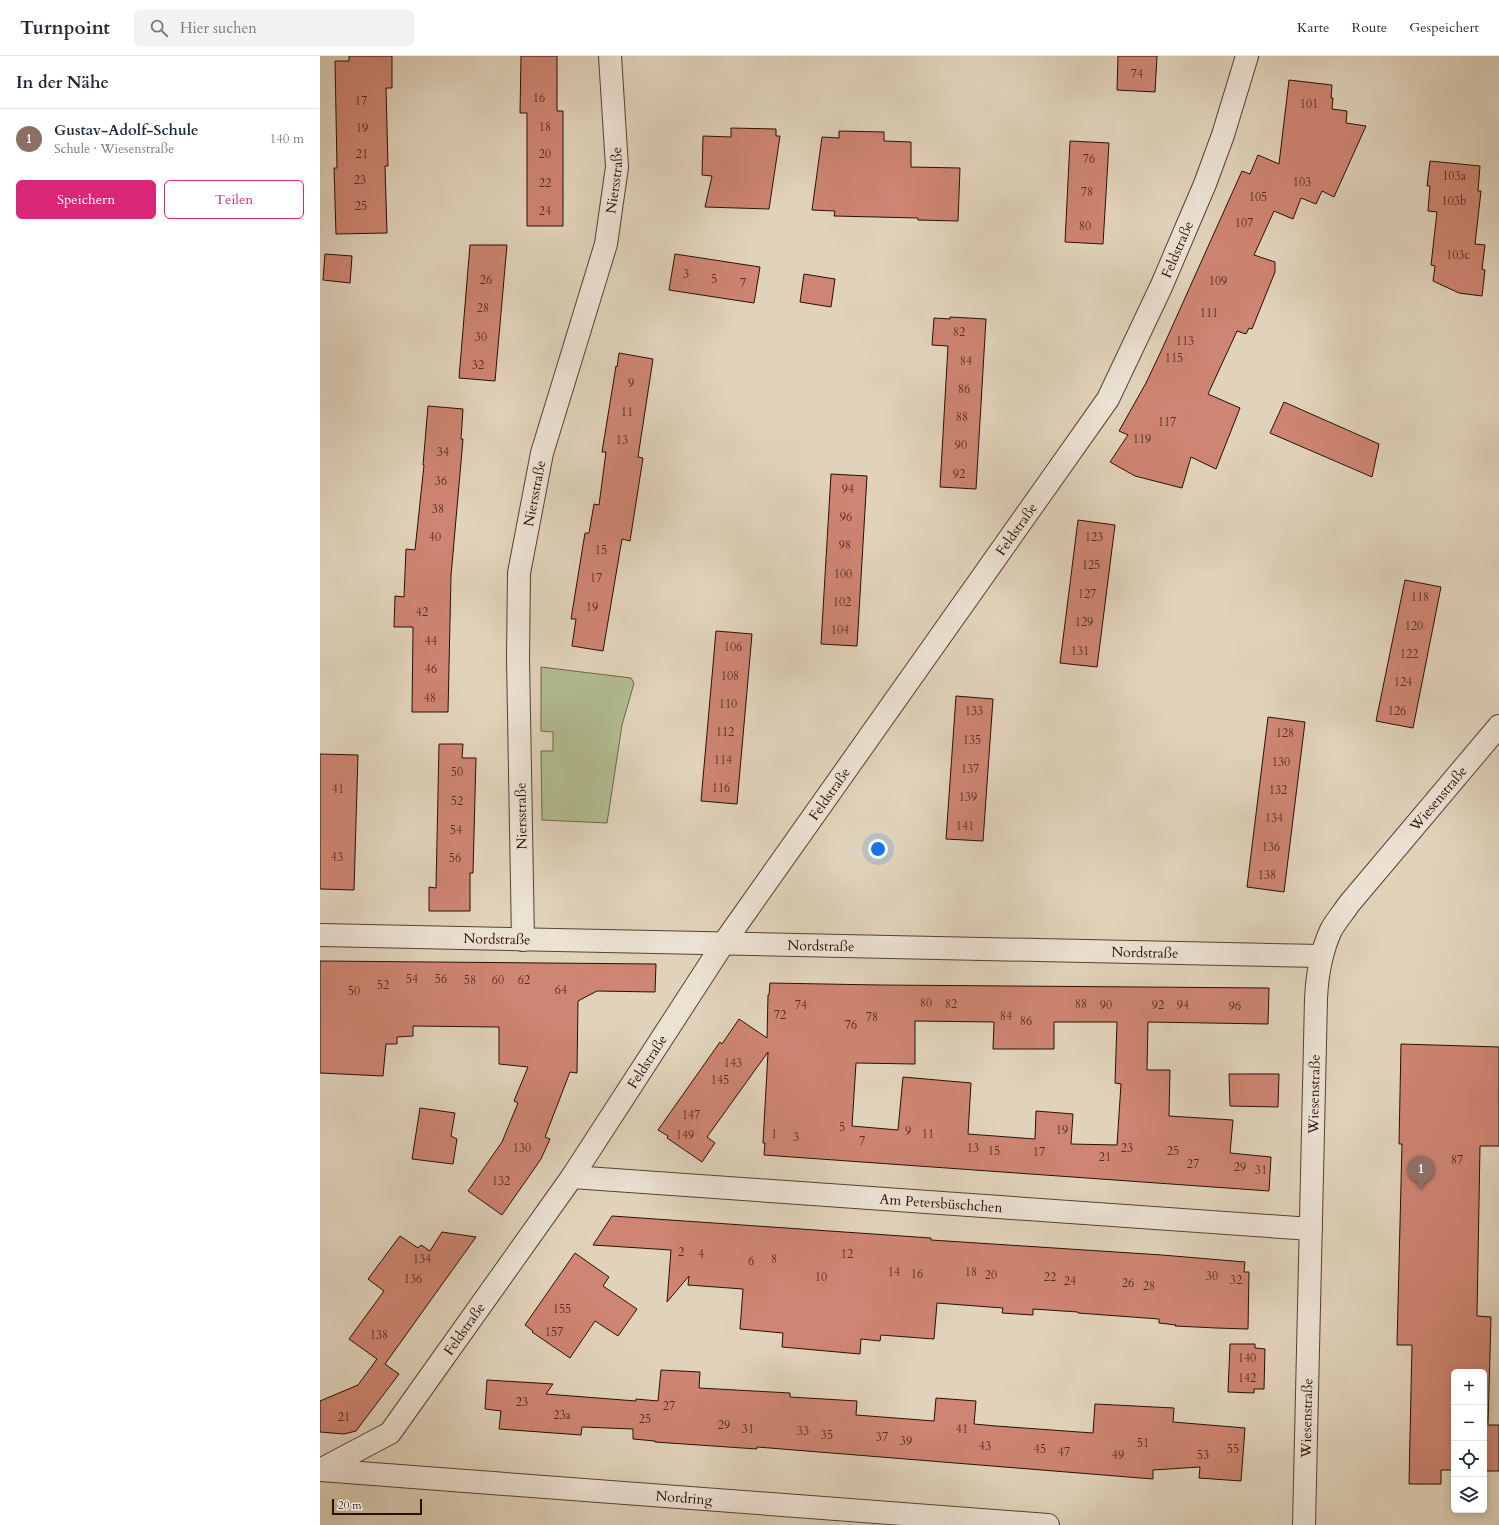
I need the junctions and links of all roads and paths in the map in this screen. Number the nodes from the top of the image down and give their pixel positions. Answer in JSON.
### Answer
{"nodes":[{"id":1,"x":610,"y":56,"type":"edge"},
{"id":2,"x":1247,"y":56,"type":"edge"},
{"id":3,"x":1499,"y":726,"type":"edge"},
{"id":4,"x":320,"y":935,"type":"edge"},
{"id":5,"x":523,"y":940,"type":"junction"},
{"id":6,"x":723,"y":944,"type":"junction"},
{"id":7,"x":1321,"y":956,"type":"junction"},
{"id":8,"x":572,"y":1177,"type":"junction"},
{"id":9,"x":1311,"y":1229,"type":"junction"},
{"id":10,"x":320,"y":1470,"type":"edge"},
{"id":11,"x":966,"y":1522,"type":"edge"},
{"id":12,"x":1048,"y":1525,"type":"edge"},
{"id":13,"x":1304,"y":1525,"type":"edge"}],
"edges":[{"from":1,"to":5,"type":"street","name":"Niersstraße"},
{"from":2,"to":6,"type":"street","name":"Feldstraße"},
{"from":3,"to":7,"type":"street","name":"Wiesenstraße"},
{"from":4,"to":5,"type":"street","name":"Nordstraße"},
{"from":5,"to":6,"type":"street","name":"Nordstraße"},
{"from":6,"to":7,"type":"street","name":"Nordstraße"},
{"from":6,"to":8,"type":"street","name":"Feldstraße"},
{"from":7,"to":9,"type":"street","name":"Wiesenstraße"},
{"from":8,"to":9,"type":"street","name":"Am Petersbüschchen"},
{"from":8,"to":10,"type":"street","name":"Feldstraße"},
{"from":9,"to":13,"type":"street","name":"Wiesenstraße"},
{"from":10,"to":11,"type":"street","name":"Nordring"},
{"from":11,"to":12,"type":"street","name":"Nordring"}]}
